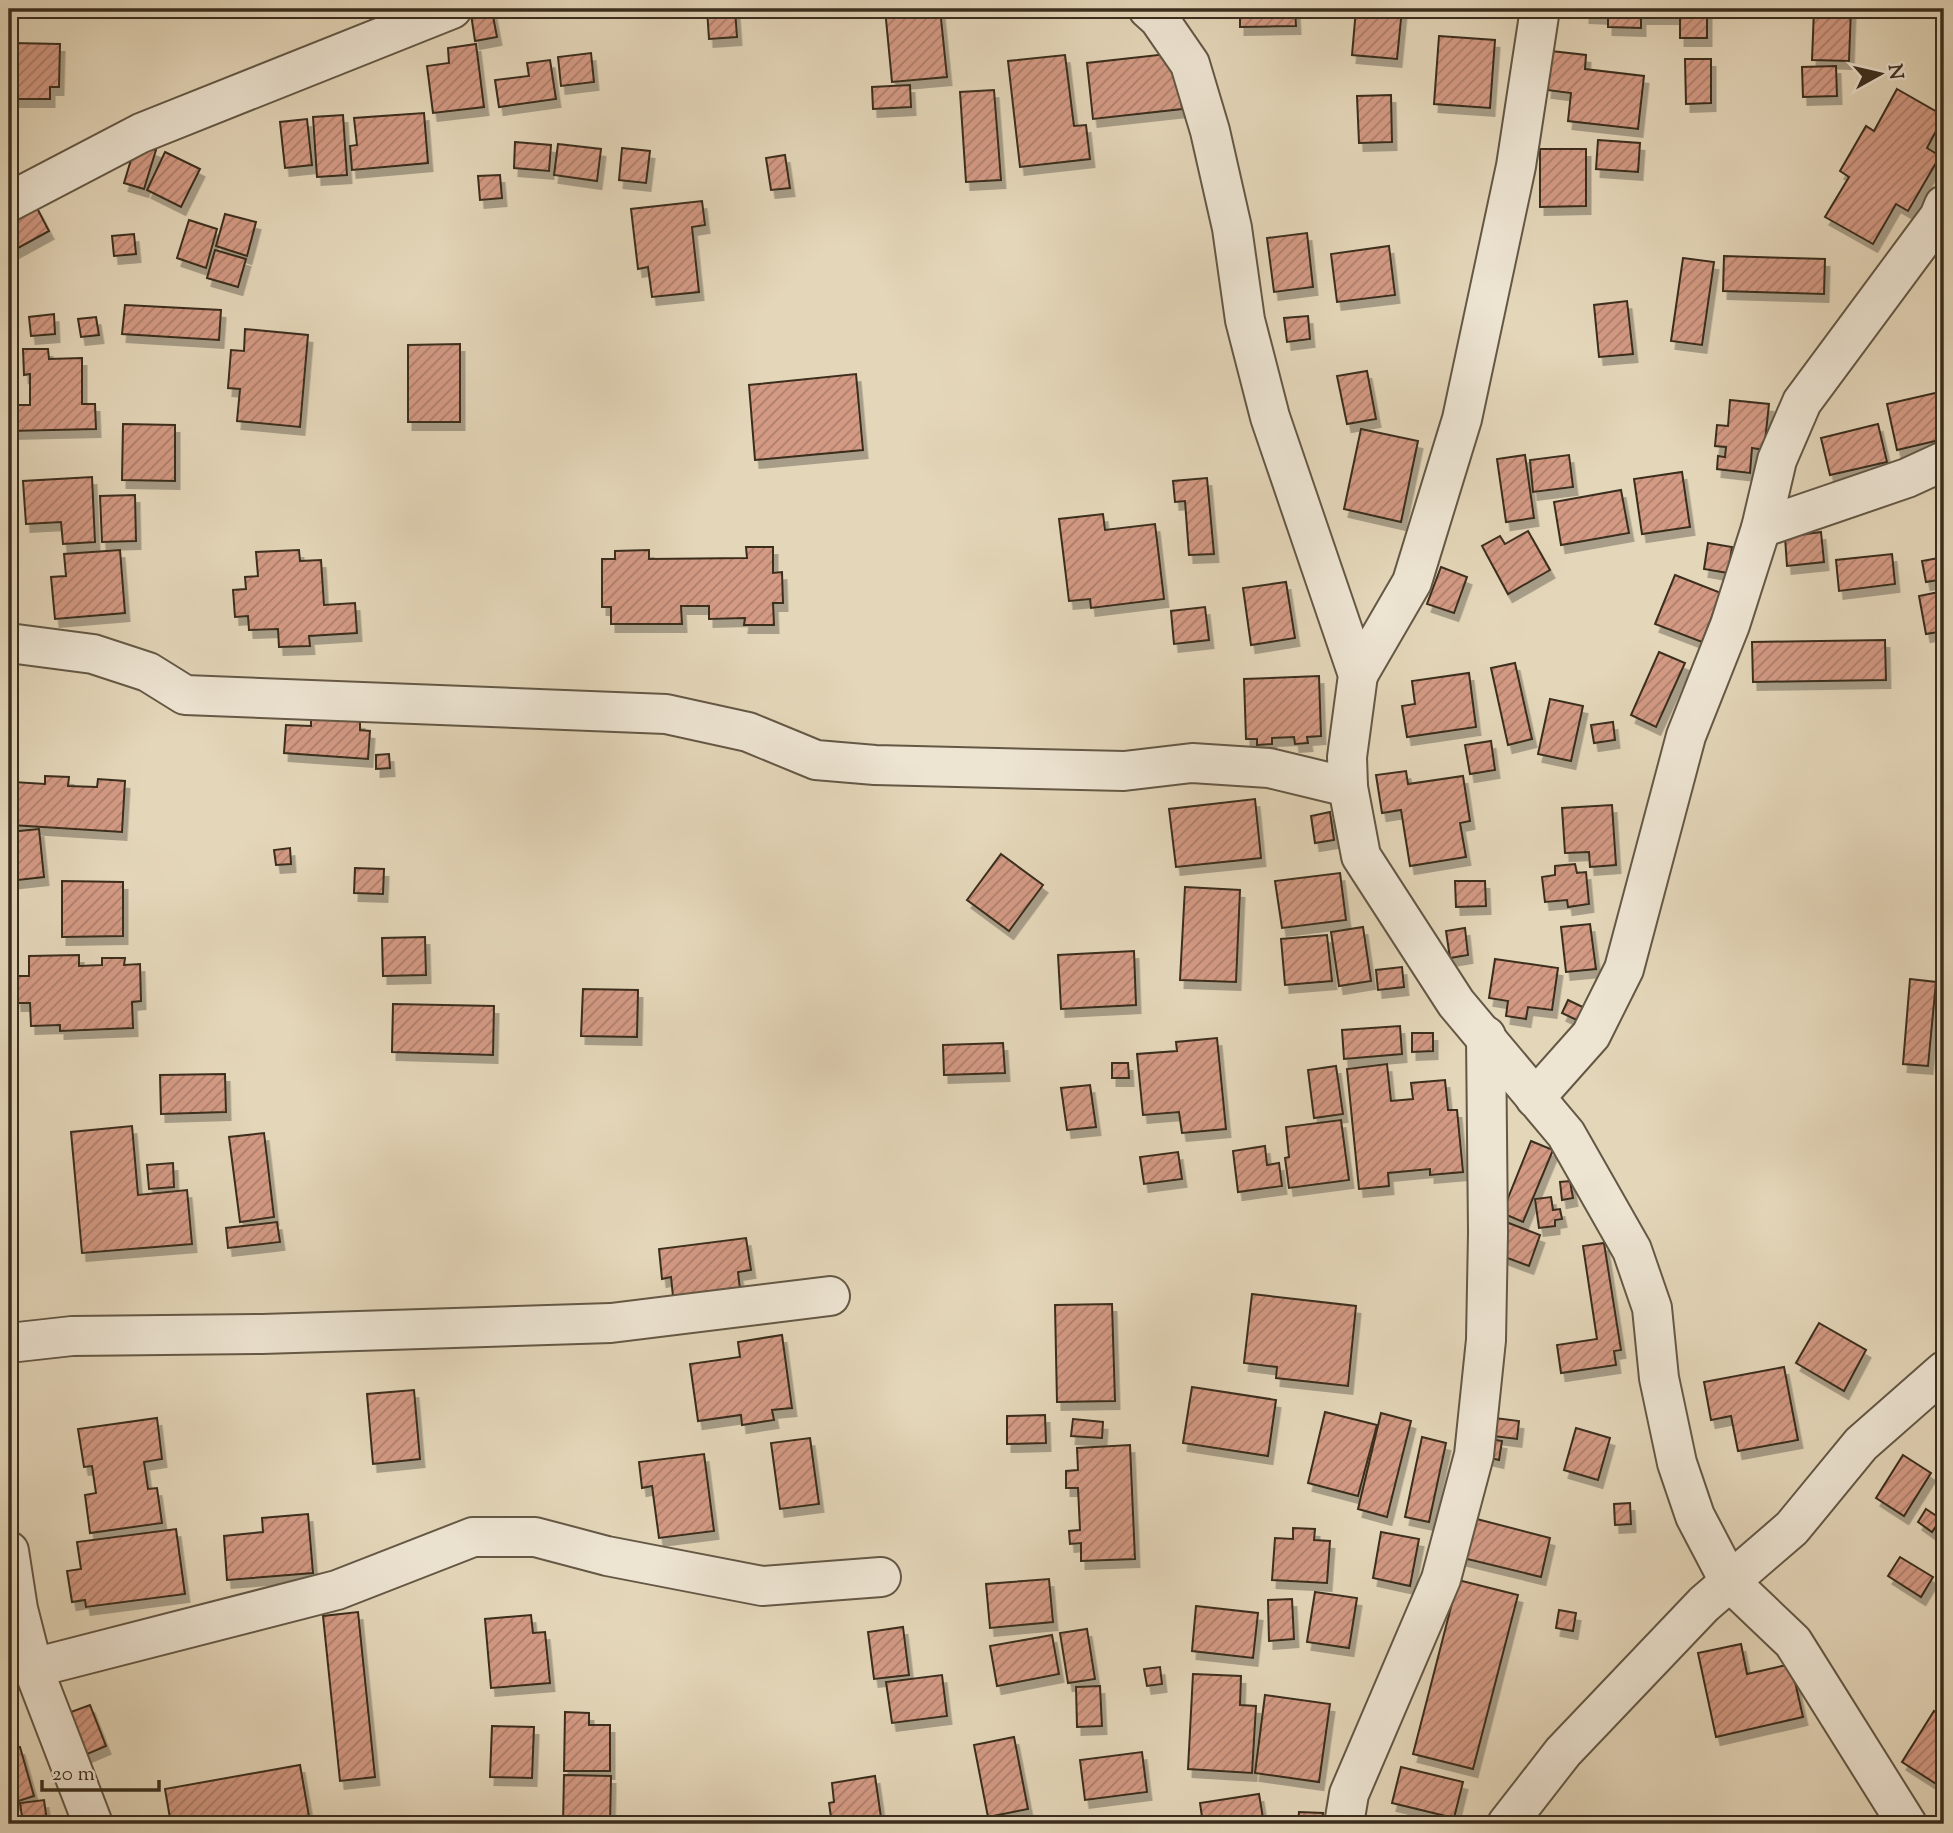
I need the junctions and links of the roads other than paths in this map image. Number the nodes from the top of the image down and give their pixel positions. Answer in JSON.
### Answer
{"nodes":[{"id":1,"x":452,"y":9,"type":"edge"},
{"id":2,"x":1148,"y":9,"type":"edge"},
{"id":3,"x":1540,"y":9,"type":"edge"},
{"id":4,"x":9,"y":202,"type":"edge"},
{"id":5,"x":1944,"y":205,"type":"edge"},
{"id":6,"x":1944,"y":461,"type":"edge"},
{"id":7,"x":1761,"y":527,"type":"junction"},
{"id":8,"x":9,"y":643,"type":"edge"},
{"id":9,"x":1358,"y":675,"type":"junction"},
{"id":10,"x":1348,"y":787,"type":"junction"},
{"id":11,"x":1486,"y":1036,"type":"junction"},
{"id":12,"x":1535,"y":1098,"type":"junction"},
{"id":13,"x":830,"y":1296,"type":"dead end"},
{"id":14,"x":9,"y":1343,"type":"edge"},
{"id":15,"x":1944,"y":1371,"type":"edge"},
{"id":16,"x":9,"y":1551,"type":"edge"},
{"id":17,"x":881,"y":1577,"type":"dead end"},
{"id":18,"x":1729,"y":1581,"type":"junction"},
{"id":19,"x":33,"y":1668,"type":"junction"},
{"id":20,"x":93,"y":1824,"type":"edge"},
{"id":21,"x":1343,"y":1824,"type":"edge"},
{"id":22,"x":1507,"y":1824,"type":"edge"},
{"id":23,"x":1907,"y":1824,"type":"edge"}],
"edges":[{"from":1,"to":4,"type":"street"},
{"from":2,"to":9,"type":"street"},
{"from":3,"to":9,"type":"street"},
{"from":5,"to":7,"type":"street"},
{"from":6,"to":7,"type":"street"},
{"from":7,"to":12,"type":"street"},
{"from":8,"to":10,"type":"street"},
{"from":9,"to":10,"type":"street"},
{"from":10,"to":11,"type":"street"},
{"from":11,"to":12,"type":"street"},
{"from":11,"to":21,"type":"street"},
{"from":12,"to":18,"type":"street"},
{"from":13,"to":14,"type":"street"},
{"from":15,"to":18,"type":"street"},
{"from":16,"to":19,"type":"street"},
{"from":17,"to":19,"type":"street"},
{"from":18,"to":22,"type":"street"},
{"from":18,"to":23,"type":"street"},
{"from":19,"to":20,"type":"street"}]}
